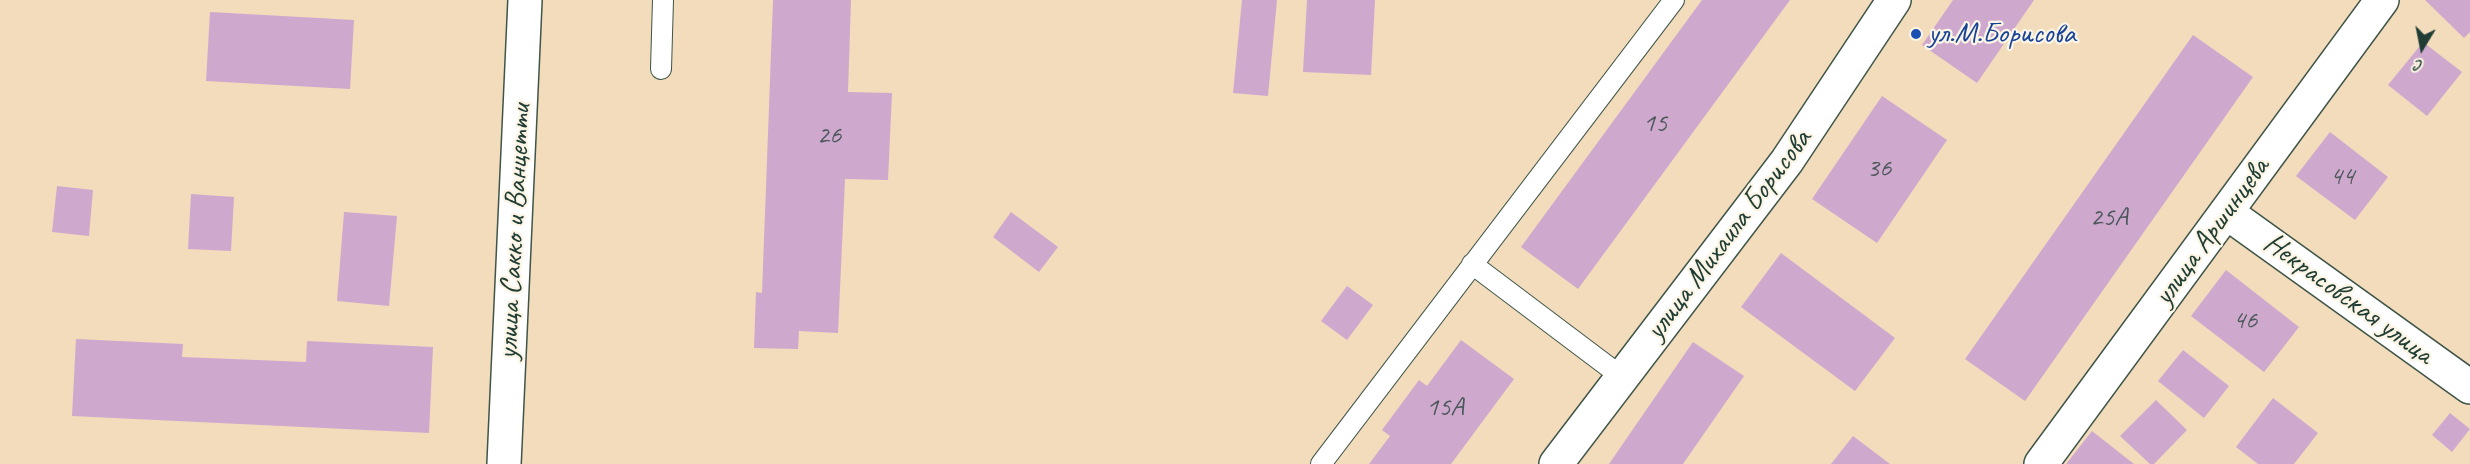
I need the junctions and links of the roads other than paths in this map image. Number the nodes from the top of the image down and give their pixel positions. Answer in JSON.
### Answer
{"nodes":[{"id":1,"x":525,"y":0,"type":"edge"},
{"id":2,"x":663,"y":0,"type":"edge"},
{"id":3,"x":1674,"y":0,"type":"edge"},
{"id":4,"x":1894,"y":0,"type":"edge"},
{"id":5,"x":2382,"y":0,"type":"edge"},
{"id":6,"x":661,"y":69,"type":"dead end"},
{"id":7,"x":2226,"y":212,"type":"junction"},
{"id":8,"x":1472,"y":264,"type":"junction"},
{"id":9,"x":1622,"y":377,"type":"junction"},
{"id":10,"x":2470,"y":387,"type":"edge"},
{"id":11,"x":504,"y":464,"type":"edge"},
{"id":12,"x":1322,"y":464,"type":"edge"},
{"id":13,"x":1556,"y":464,"type":"edge"},
{"id":14,"x":2041,"y":464,"type":"edge"}],
"edges":[{"from":1,"to":11,"type":"street","name":"улица Сакко и Ванцетти"},
{"from":2,"to":6,"type":"lane"},
{"from":3,"to":8,"type":"lane"},
{"from":4,"to":9,"type":"street","name":"улица Михаила Борисова"},
{"from":5,"to":7,"type":"street","name":"улица Аршинцева"},
{"from":7,"to":10,"type":"street","name":"Некрасовская улица"},
{"from":7,"to":14,"type":"street","name":"улица Аршинцева"},
{"from":8,"to":9,"type":"lane"},
{"from":8,"to":12,"type":"lane"},
{"from":9,"to":13,"type":"street","name":"улица Михаила Борисова"}]}
